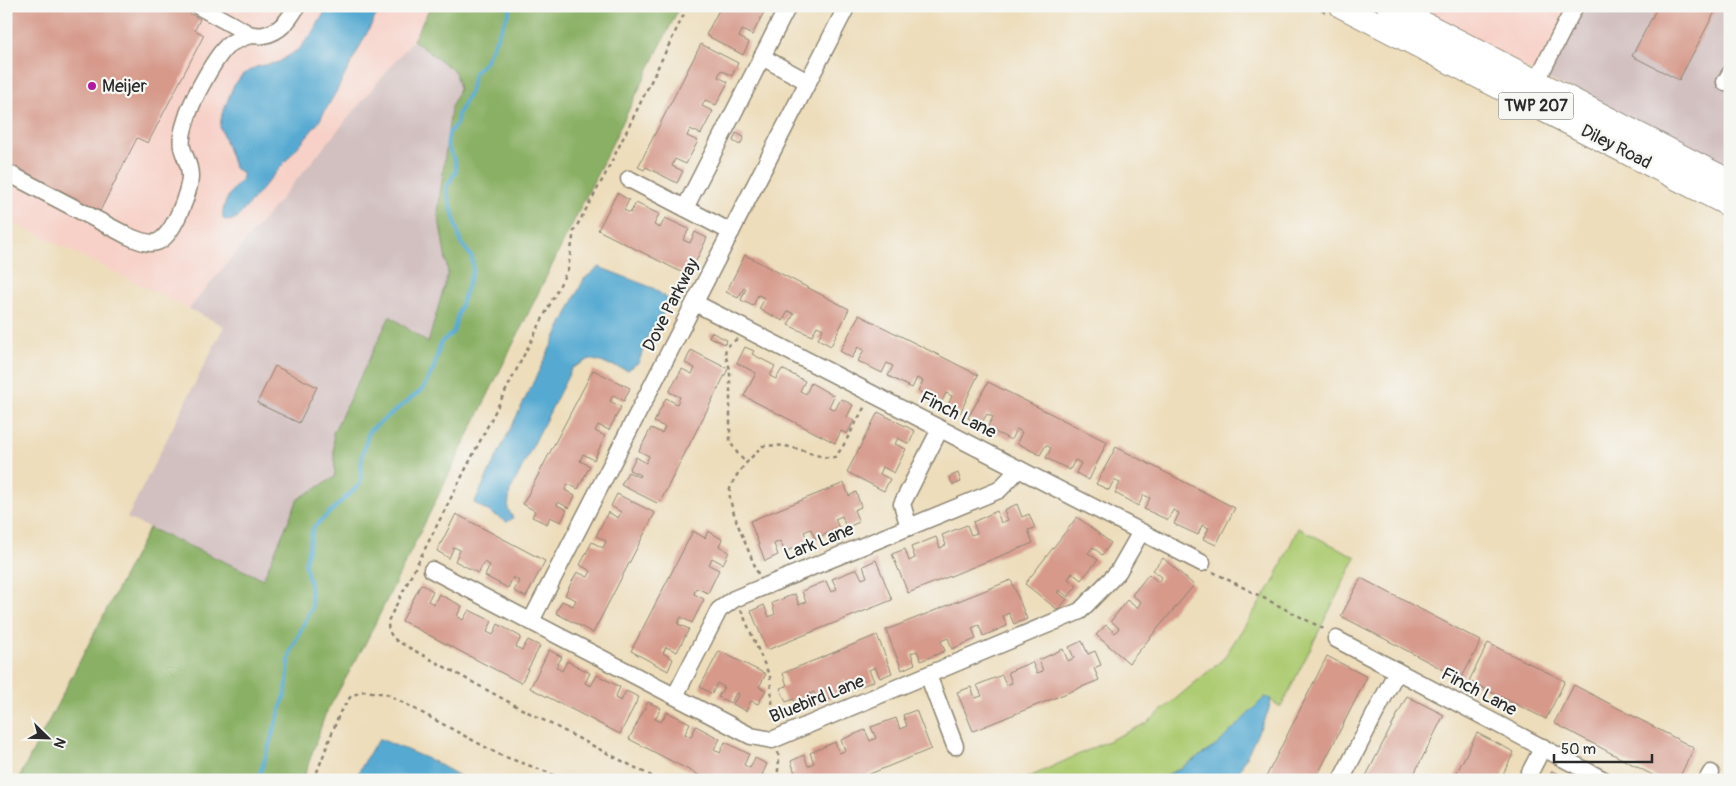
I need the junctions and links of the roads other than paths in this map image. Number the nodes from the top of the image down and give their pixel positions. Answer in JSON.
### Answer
{"nodes":[{"id":1,"x":198,"y":6,"type":"edge"},
{"id":2,"x":296,"y":6,"type":"edge"},
{"id":3,"x":788,"y":6,"type":"edge"},
{"id":4,"x":847,"y":6,"type":"edge"},
{"id":5,"x":1342,"y":6,"type":"edge"},
{"id":6,"x":1389,"y":6,"type":"edge"},
{"id":7,"x":1575,"y":6,"type":"edge"},
{"id":8,"x":251,"y":35,"type":"junction"},
{"id":9,"x":762,"y":57,"type":"junction"},
{"id":10,"x":808,"y":82,"type":"junction"},
{"id":11,"x":1531,"y":92,"type":"junction"},
{"id":12,"x":6,"y":172,"type":"edge"},
{"id":13,"x":629,"y":179,"type":"dead end"},
{"id":14,"x":1730,"y":182,"type":"edge"},
{"id":15,"x":1730,"y":205,"type":"edge"},
{"id":16,"x":684,"y":208,"type":"junction"},
{"id":17,"x":731,"y":232,"type":"junction"},
{"id":18,"x":695,"y":303,"type":"junction"},
{"id":19,"x":940,"y":429,"type":"junction"},
{"id":20,"x":1019,"y":469,"type":"junction"},
{"id":21,"x":909,"y":527,"type":"junction"},
{"id":22,"x":1141,"y":532,"type":"junction"},
{"id":23,"x":1202,"y":563,"type":"road end"},
{"id":24,"x":432,"y":570,"type":"dead end"},
{"id":25,"x":531,"y":621,"type":"junction"},
{"id":26,"x":1336,"y":639,"type":"road end"},
{"id":27,"x":1397,"y":671,"type":"junction"},
{"id":28,"x":928,"y":675,"type":"junction"},
{"id":29,"x":675,"y":696,"type":"junction"},
{"id":30,"x":955,"y":746,"type":"dead end"},
{"id":31,"x":1543,"y":747,"type":"junction"},
{"id":32,"x":1341,"y":780,"type":"edge"},
{"id":33,"x":1526,"y":780,"type":"edge"},
{"id":34,"x":1604,"y":780,"type":"edge"}],
"edges":[{"from":1,"to":8,"type":"street"},
{"from":2,"to":8,"type":"street"},
{"from":3,"to":9,"type":"street"},
{"from":4,"to":10,"type":"street","name":"Dove Parkway"},
{"from":5,"to":11,"type":"highway","name":"Diley Road","number":"TWP 207"},
{"from":6,"to":11,"type":"highway","name":"Diley Road","number":"TWP 207"},
{"from":7,"to":11,"type":"street"},
{"from":8,"to":12,"type":"street"},
{"from":9,"to":10,"type":"street"},
{"from":9,"to":16,"type":"street"},
{"from":10,"to":17,"type":"street","name":"Dove Parkway"},
{"from":11,"to":14,"type":"highway","name":"Diley Road","number":"TWP 207"},
{"from":11,"to":15,"type":"highway","name":"Diley Road","number":"TWP 207"},
{"from":13,"to":16,"type":"street"},
{"from":16,"to":17,"type":"street"},
{"from":17,"to":18,"type":"street","name":"Dove Parkway"},
{"from":18,"to":19,"type":"street","name":"Finch Lane"},
{"from":18,"to":25,"type":"street","name":"Dove Parkway"},
{"from":19,"to":20,"type":"street","name":"Finch Lane"},
{"from":19,"to":21,"type":"street"},
{"from":20,"to":21,"type":"street","name":"Lark Lane"},
{"from":20,"to":22,"type":"street","name":"Finch Lane"},
{"from":21,"to":29,"type":"street","name":"Lark Lane"},
{"from":22,"to":23,"type":"street","name":"Finch Lane"},
{"from":22,"to":28,"type":"street","name":"Bluebird Lane"},
{"from":24,"to":25,"type":"street","name":"Bluebird Lane"},
{"from":25,"to":29,"type":"street","name":"Bluebird Lane"},
{"from":26,"to":27,"type":"street","name":"Finch Lane"},
{"from":27,"to":31,"type":"street","name":"Finch Lane"},
{"from":27,"to":32,"type":"street"},
{"from":28,"to":29,"type":"street","name":"Bluebird Lane"},
{"from":28,"to":30,"type":"street"},
{"from":31,"to":33,"type":"street"},
{"from":31,"to":34,"type":"street","name":"Finch Lane"}]}
